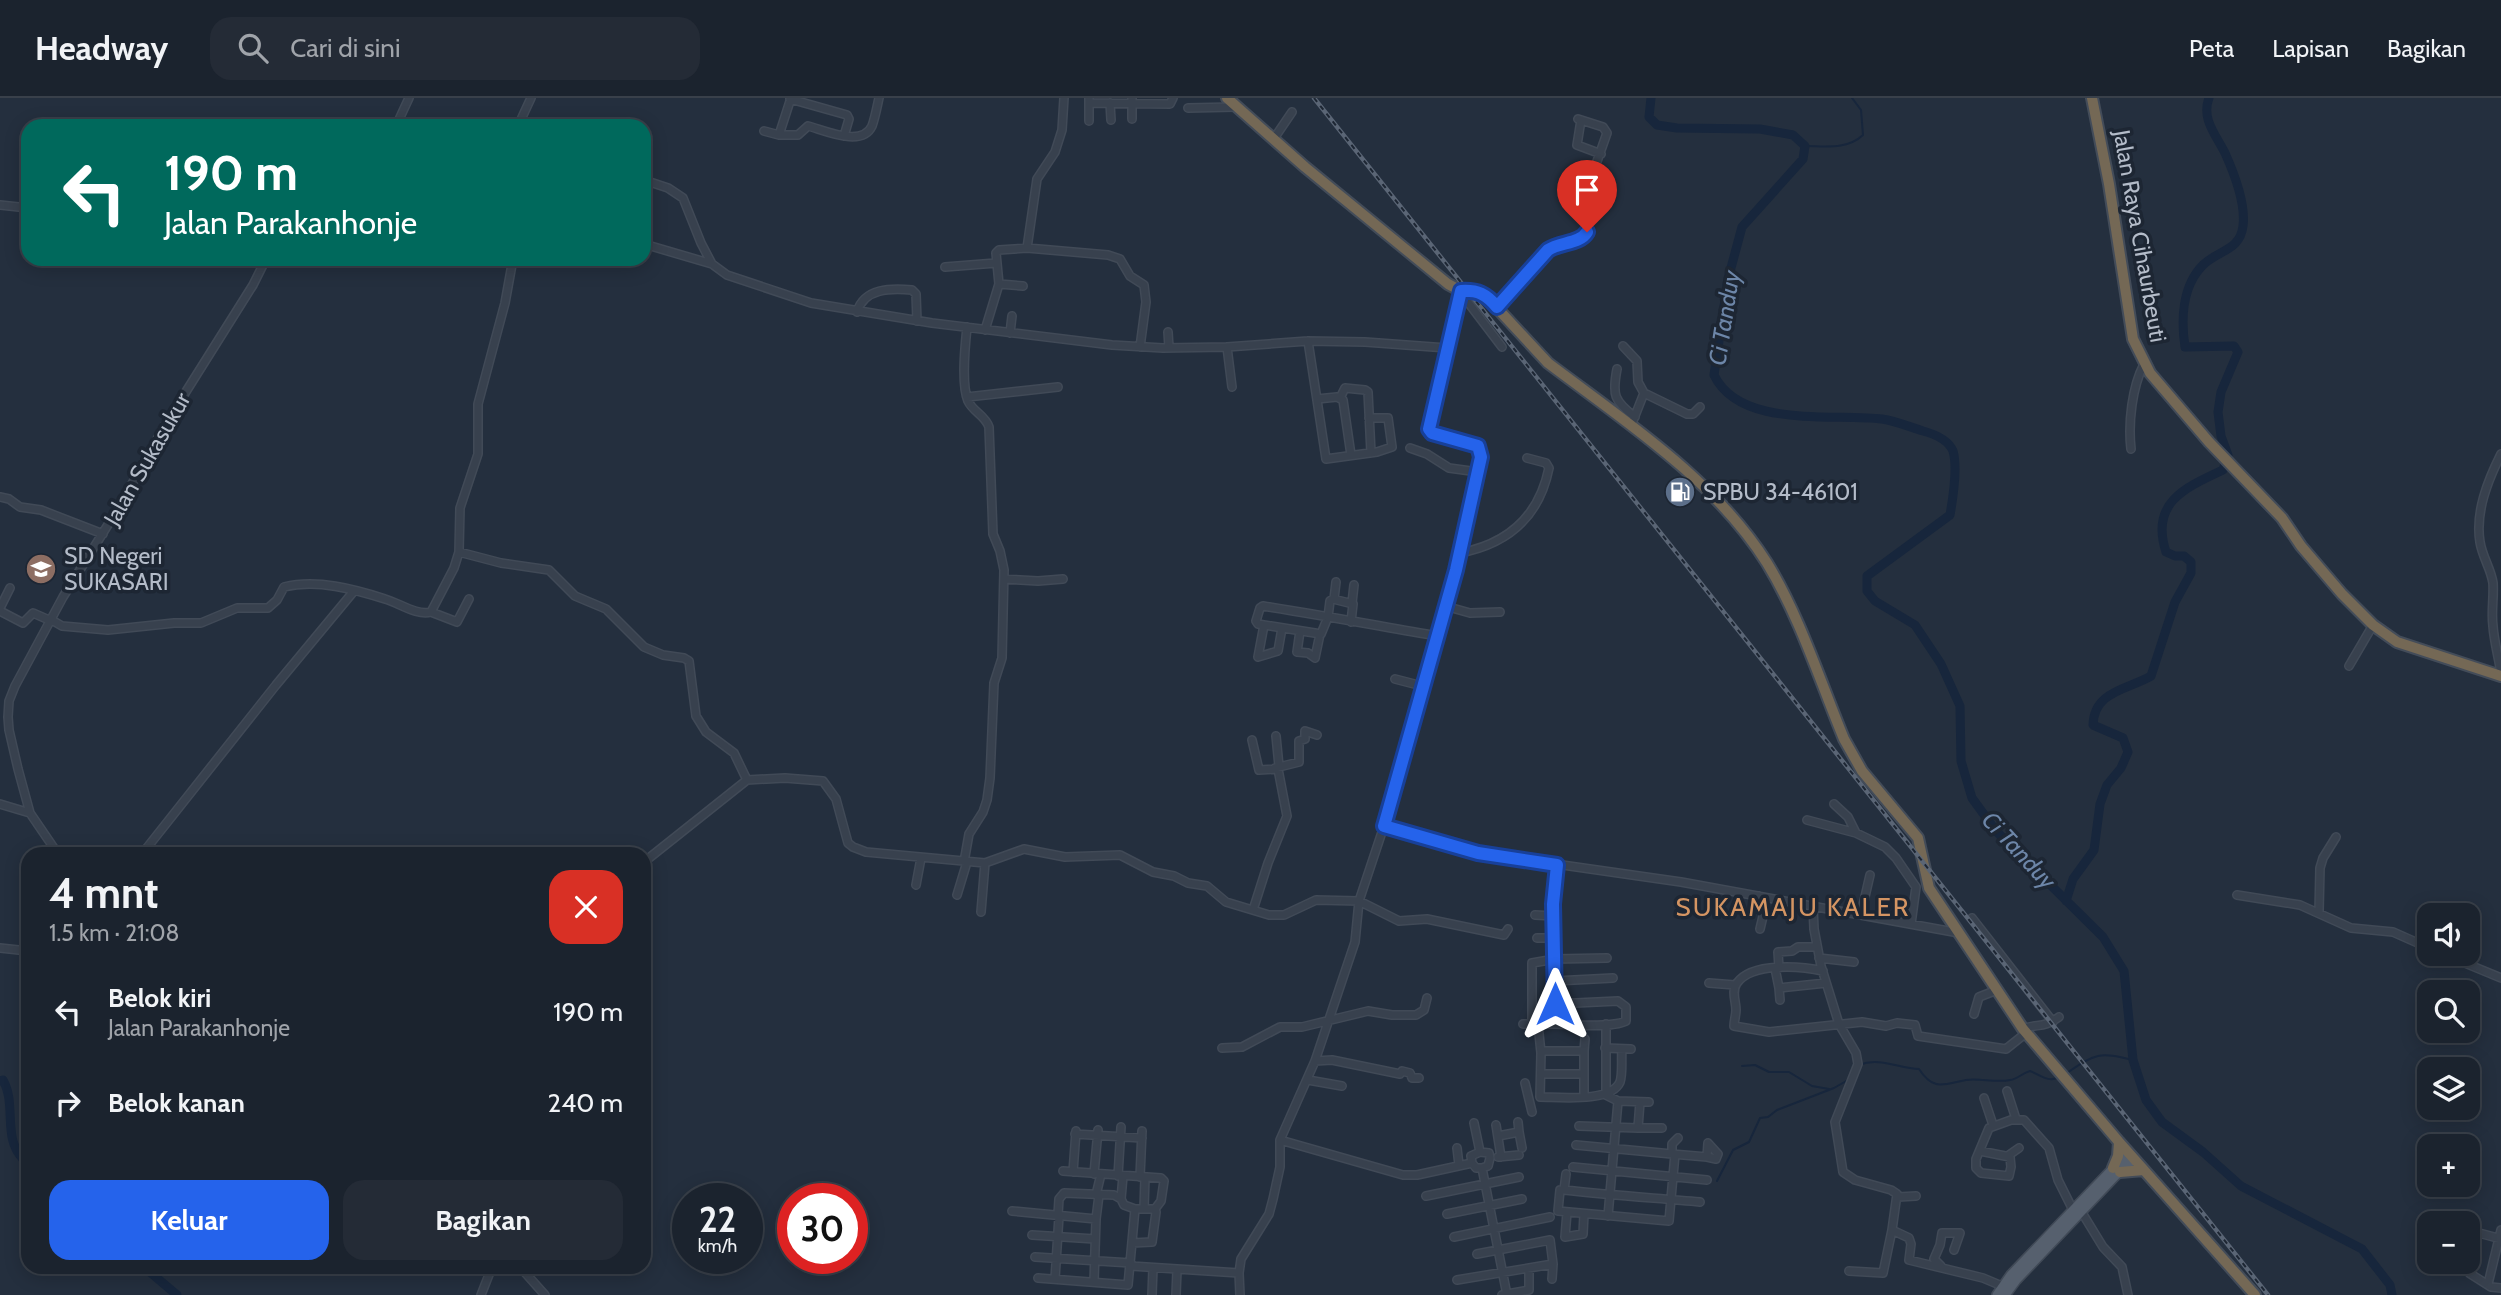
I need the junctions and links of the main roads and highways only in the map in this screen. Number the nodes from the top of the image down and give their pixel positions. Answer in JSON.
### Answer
{"nodes":[{"id":1,"x":2092,"y":98,"type":"edge"},
{"id":2,"x":1231,"y":102,"type":"edge"},
{"id":3,"x":2501,"y":675,"type":"edge"},
{"id":4,"x":2119,"y":1143,"type":"junction"},
{"id":5,"x":2131,"y":1156,"type":"junction"},
{"id":6,"x":2116,"y":1170,"type":"junction"},
{"id":7,"x":2144,"y":1170,"type":"junction"},
{"id":8,"x":2003,"y":1293,"type":"edge"},
{"id":9,"x":2255,"y":1295,"type":"edge"}],
"edges":[{"from":1,"to":3,"type":"highway","name":"Jalan Raya Cihaurbeuti"},
{"from":2,"to":4,"type":"highway"},
{"from":4,"to":5,"type":"highway"},
{"from":4,"to":6,"type":"highway"},
{"from":5,"to":6,"type":"main road"},
{"from":5,"to":7,"type":"highway"},
{"from":6,"to":7,"type":"highway"},
{"from":6,"to":8,"type":"main road"},
{"from":7,"to":9,"type":"highway"}]}
